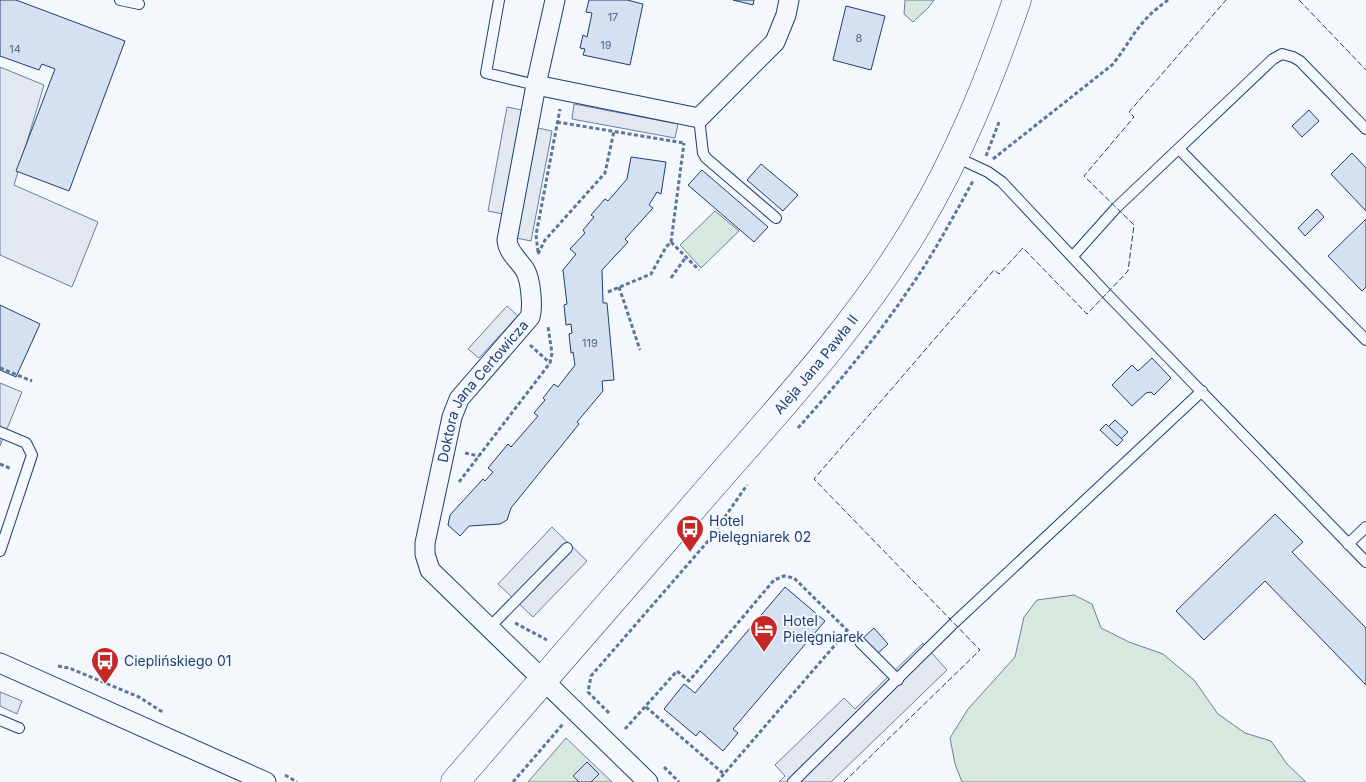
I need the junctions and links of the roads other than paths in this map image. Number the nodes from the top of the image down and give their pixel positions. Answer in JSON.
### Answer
{"nodes":[{"id":1,"x":120,"y":0,"type":"edge"},
{"id":2,"x":498,"y":0,"type":"edge"},
{"id":3,"x":555,"y":0,"type":"edge"},
{"id":4,"x":790,"y":0,"type":"edge"},
{"id":5,"x":1017,"y":0,"type":"edge"},
{"id":6,"x":138,"y":4,"type":"dead end"},
{"id":7,"x":536,"y":86,"type":"junction"},
{"id":8,"x":699,"y":118,"type":"junction"},
{"id":9,"x":1366,"y":129,"type":"edge"},
{"id":10,"x":1179,"y":149,"type":"junction"},
{"id":11,"x":956,"y":156,"type":"junction"},
{"id":12,"x":776,"y":218,"type":"dead end"},
{"id":13,"x":1072,"y":256,"type":"junction"},
{"id":14,"x":1366,"y":340,"type":"edge"},
{"id":15,"x":1202,"y":391,"type":"junction"},
{"id":16,"x":0,"y":432,"type":"edge"},
{"id":17,"x":1366,"y":527,"type":"edge"},
{"id":18,"x":1348,"y":544,"type":"junction"},
{"id":19,"x":567,"y":548,"type":"dead end"},
{"id":20,"x":0,"y":551,"type":"edge"},
{"id":21,"x":1366,"y":562,"type":"edge"},
{"id":22,"x":495,"y":622,"type":"junction"},
{"id":23,"x":860,"y":642,"type":"road end"},
{"id":24,"x":0,"y":663,"type":"edge"},
{"id":25,"x":898,"y":680,"type":"junction"},
{"id":26,"x":542,"y":681,"type":"junction"},
{"id":27,"x":0,"y":720,"type":"edge"},
{"id":28,"x":19,"y":728,"type":"dead end"},
{"id":29,"x":266,"y":782,"type":"edge"},
{"id":30,"x":456,"y":782,"type":"edge"},
{"id":31,"x":648,"y":782,"type":"edge"},
{"id":32,"x":793,"y":782,"type":"edge"}],
"edges":[{"from":1,"to":6,"type":"lane"},
{"from":2,"to":7,"type":"lane"},
{"from":3,"to":7,"type":"street","name":"Doktora Jana Certowicza"},
{"from":4,"to":8,"type":"street"},
{"from":5,"to":11,"type":"street","name":"Aleja Jana Pawła II"},
{"from":7,"to":8,"type":"street"},
{"from":7,"to":22,"type":"street","name":"Doktora Jana Certowicza"},
{"from":8,"to":12,"type":"lane"},
{"from":9,"to":10,"type":"lane"},
{"from":10,"to":13,"type":"lane"},
{"from":10,"to":14,"type":"lane"},
{"from":11,"to":13,"type":"lane"},
{"from":11,"to":26,"type":"street","name":"Aleja Jana Pawła II"},
{"from":13,"to":15,"type":"lane"},
{"from":15,"to":18,"type":"lane"},
{"from":15,"to":25,"type":"lane"},
{"from":16,"to":20,"type":"lane"},
{"from":17,"to":18,"type":"lane"},
{"from":18,"to":21,"type":"lane"},
{"from":19,"to":22,"type":"lane"},
{"from":22,"to":26,"type":"street","name":"Doktora Jana Certowicza"},
{"from":23,"to":25,"type":"lane"},
{"from":24,"to":29,"type":"street"},
{"from":25,"to":32,"type":"lane"},
{"from":26,"to":30,"type":"street","name":"Aleja Jana Pawła II"},
{"from":26,"to":31,"type":"street"},
{"from":27,"to":28,"type":"lane"}]}
